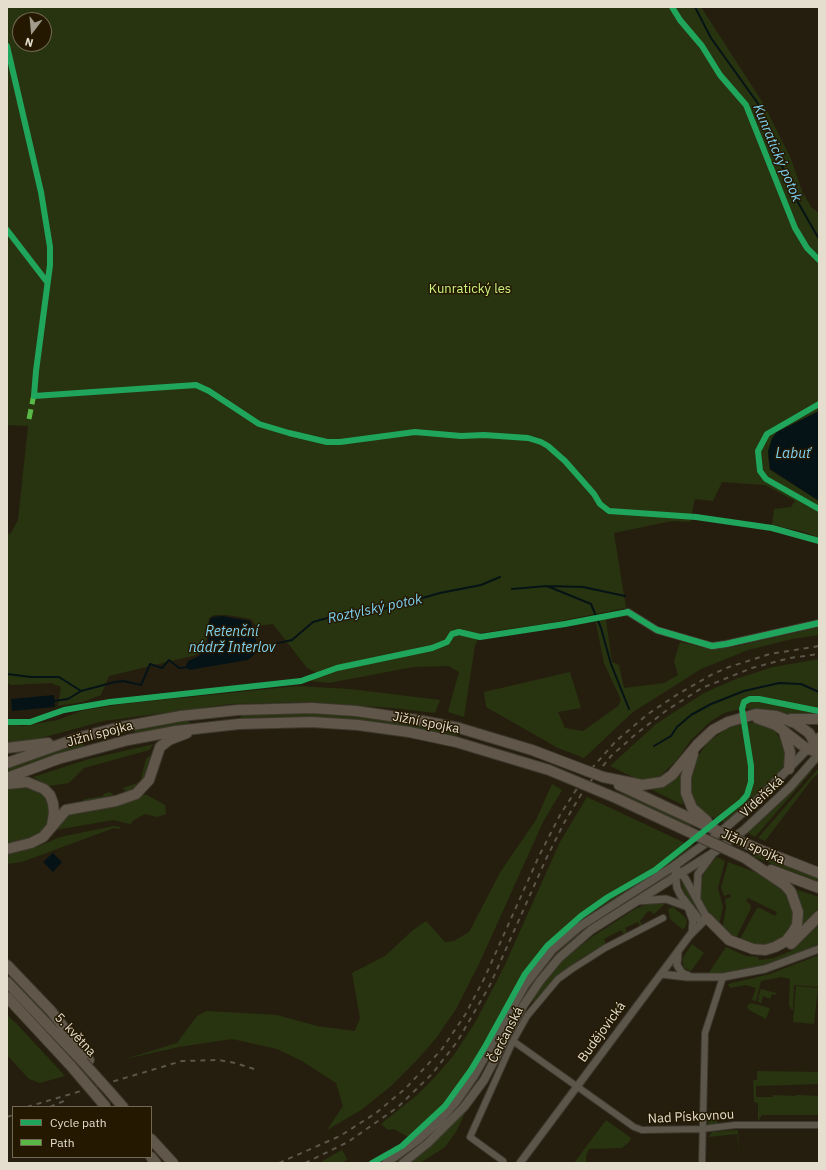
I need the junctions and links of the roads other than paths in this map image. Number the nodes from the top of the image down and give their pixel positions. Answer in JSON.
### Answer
{"nodes":[{"id":1,"x":628,"y":612,"type":"dead end"},
{"id":2,"x":819,"y":623,"type":"edge"},
{"id":3,"x":744,"y":717,"type":"junction"},
{"id":4,"x":784,"y":718,"type":"junction"},
{"id":5,"x":819,"y":719,"type":"edge"},
{"id":6,"x":200,"y":728,"type":"junction"},
{"id":7,"x":783,"y":730,"type":"junction"},
{"id":8,"x":81,"y":737,"type":"junction"},
{"id":9,"x":818,"y":742,"type":"edge"},
{"id":10,"x":696,"y":745,"type":"junction"},
{"id":11,"x":7,"y":748,"type":"edge"},
{"id":12,"x":807,"y":750,"type":"junction"},
{"id":13,"x":819,"y":753,"type":"edge"},
{"id":14,"x":7,"y":763,"type":"edge"},
{"id":15,"x":788,"y":769,"type":"junction"},
{"id":16,"x":7,"y":778,"type":"edge"},
{"id":17,"x":7,"y":784,"type":"edge"},
{"id":18,"x":627,"y":785,"type":"junction"},
{"id":19,"x":701,"y":820,"type":"junction"},
{"id":20,"x":50,"y":830,"type":"junction"},
{"id":21,"x":7,"y":849,"type":"edge"},
{"id":22,"x":713,"y":853,"type":"junction"},
{"id":23,"x":745,"y":858,"type":"junction"},
{"id":24,"x":674,"y":866,"type":"junction"},
{"id":25,"x":819,"y":873,"type":"edge"},
{"id":26,"x":679,"y":876,"type":"junction"},
{"id":27,"x":819,"y":888,"type":"edge"},
{"id":28,"x":698,"y":900,"type":"junction"},
{"id":29,"x":635,"y":901,"type":"junction"},
{"id":30,"x":688,"y":907,"type":"junction"},
{"id":31,"x":819,"y":916,"type":"edge"},
{"id":32,"x":663,"y":918,"type":"dead end"},
{"id":33,"x":704,"y":921,"type":"junction"},
{"id":34,"x":692,"y":933,"type":"junction"},
{"id":35,"x":819,"y":949,"type":"edge"},
{"id":36,"x":678,"y":952,"type":"junction"},
{"id":37,"x":7,"y":965,"type":"edge"},
{"id":38,"x":661,"y":974,"type":"junction"},
{"id":39,"x":695,"y":977,"type":"junction"},
{"id":40,"x":723,"y":977,"type":"junction"},
{"id":41,"x":7,"y":982,"type":"edge"},
{"id":42,"x":7,"y":997,"type":"edge"},
{"id":43,"x":7,"y":1006,"type":"edge"},
{"id":44,"x":48,"y":1040,"type":"junction"},
{"id":45,"x":513,"y":1041,"type":"junction"},
{"id":46,"x":86,"y":1061,"type":"junction"},
{"id":47,"x":577,"y":1086,"type":"junction"},
{"id":48,"x":105,"y":1106,"type":"edge"},
{"id":49,"x":122,"y":1106,"type":"edge"},
{"id":50,"x":819,"y":1125,"type":"edge"},
{"id":51,"x":702,"y":1129,"type":"junction"},
{"id":52,"x":152,"y":1140,"type":"edge"},
{"id":53,"x":503,"y":1161,"type":"dead end"},
{"id":54,"x":173,"y":1163,"type":"edge"},
{"id":55,"x":386,"y":1163,"type":"edge"},
{"id":56,"x":403,"y":1163,"type":"edge"},
{"id":57,"x":520,"y":1163,"type":"edge"},
{"id":58,"x":702,"y":1163,"type":"edge"}],
"edges":[{"from":1,"to":2,"type":"street"},
{"from":3,"to":4,"type":"highway"},
{"from":3,"to":7,"type":"highway"},
{"from":3,"to":10,"type":"highway"},
{"from":4,"to":5,"type":"highway"},
{"from":4,"to":9,"type":"highway"},
{"from":6,"to":16,"type":"highway","name":"Jižní spojka"},
{"from":6,"to":20,"type":"highway"},
{"from":6,"to":23,"type":"highway","name":"Jižní spojka","bridge":true},
{"from":7,"to":12,"type":"highway"},
{"from":7,"to":15,"type":"highway"},
{"from":8,"to":11,"type":"highway"},
{"from":8,"to":14,"type":"highway","name":"Jižní spojka"},
{"from":8,"to":18,"type":"highway","name":"Jižní spojka","bridge":true},
{"from":9,"to":12,"type":"main road","name":"Vídeňská"},
{"from":10,"to":18,"type":"highway"},
{"from":10,"to":19,"type":"highway"},
{"from":12,"to":13,"type":"highway"},
{"from":12,"to":15,"type":"main road","name":"Vídeňská"},
{"from":13,"to":22,"type":"main road","name":"Vídeňská"},
{"from":15,"to":24,"type":"main road","name":"Vídeňská"},
{"from":17,"to":20,"type":"highway"},
{"from":18,"to":19,"type":"highway"},
{"from":19,"to":25,"type":"highway","name":"Jižní spojka","bridge":true},
{"from":20,"to":21,"type":"highway"},
{"from":22,"to":26,"type":"main road","name":"Vídeňská"},
{"from":22,"to":28,"type":"street"},
{"from":23,"to":27,"type":"highway","name":"Jižní spojka"},
{"from":23,"to":33,"type":"highway"},
{"from":24,"to":26,"type":"street"},
{"from":24,"to":55,"type":"main road","name":"Vídeňská"},
{"from":26,"to":28,"type":"street"},
{"from":26,"to":29,"type":"main road","name":"Vídeňská"},
{"from":26,"to":30,"type":"street"},
{"from":28,"to":33,"type":"street"},
{"from":29,"to":30,"type":"street"},
{"from":29,"to":56,"type":"main road","name":"Vídeňská"},
{"from":30,"to":33,"type":"street"},
{"from":30,"to":34,"type":"street"},
{"from":31,"to":33,"type":"highway"},
{"from":32,"to":45,"type":"street","name":"Čerčanská"},
{"from":33,"to":34,"type":"street","name":"Budějovická"},
{"from":34,"to":36,"type":"street","name":"Budějovická"},
{"from":35,"to":40,"type":"street"},
{"from":36,"to":38,"type":"street","name":"Budějovická"},
{"from":36,"to":39,"type":"street"},
{"from":37,"to":46,"type":"highway"},
{"from":38,"to":39,"type":"street"},
{"from":38,"to":47,"type":"street","name":"Budějovická"},
{"from":39,"to":40,"type":"street"},
{"from":40,"to":51,"type":"street"},
{"from":41,"to":46,"type":"highway","name":"5. května"},
{"from":42,"to":44,"type":"highway","name":"5. května"},
{"from":43,"to":44,"type":"highway"},
{"from":44,"to":48,"type":"highway","name":"5. května","bridge":true},
{"from":45,"to":47,"type":"street","name":"Nad Pískovnou"},
{"from":45,"to":53,"type":"street","name":"Čerčanská"},
{"from":46,"to":49,"type":"highway","bridge":true},
{"from":47,"to":51,"type":"street","name":"Nad Pískovnou"},
{"from":47,"to":57,"type":"street","name":"Budějovická"},
{"from":50,"to":51,"type":"street","name":"Nad Pískovnou"},
{"from":51,"to":58,"type":"street"},
{"from":52,"to":54,"type":"highway"}]}
